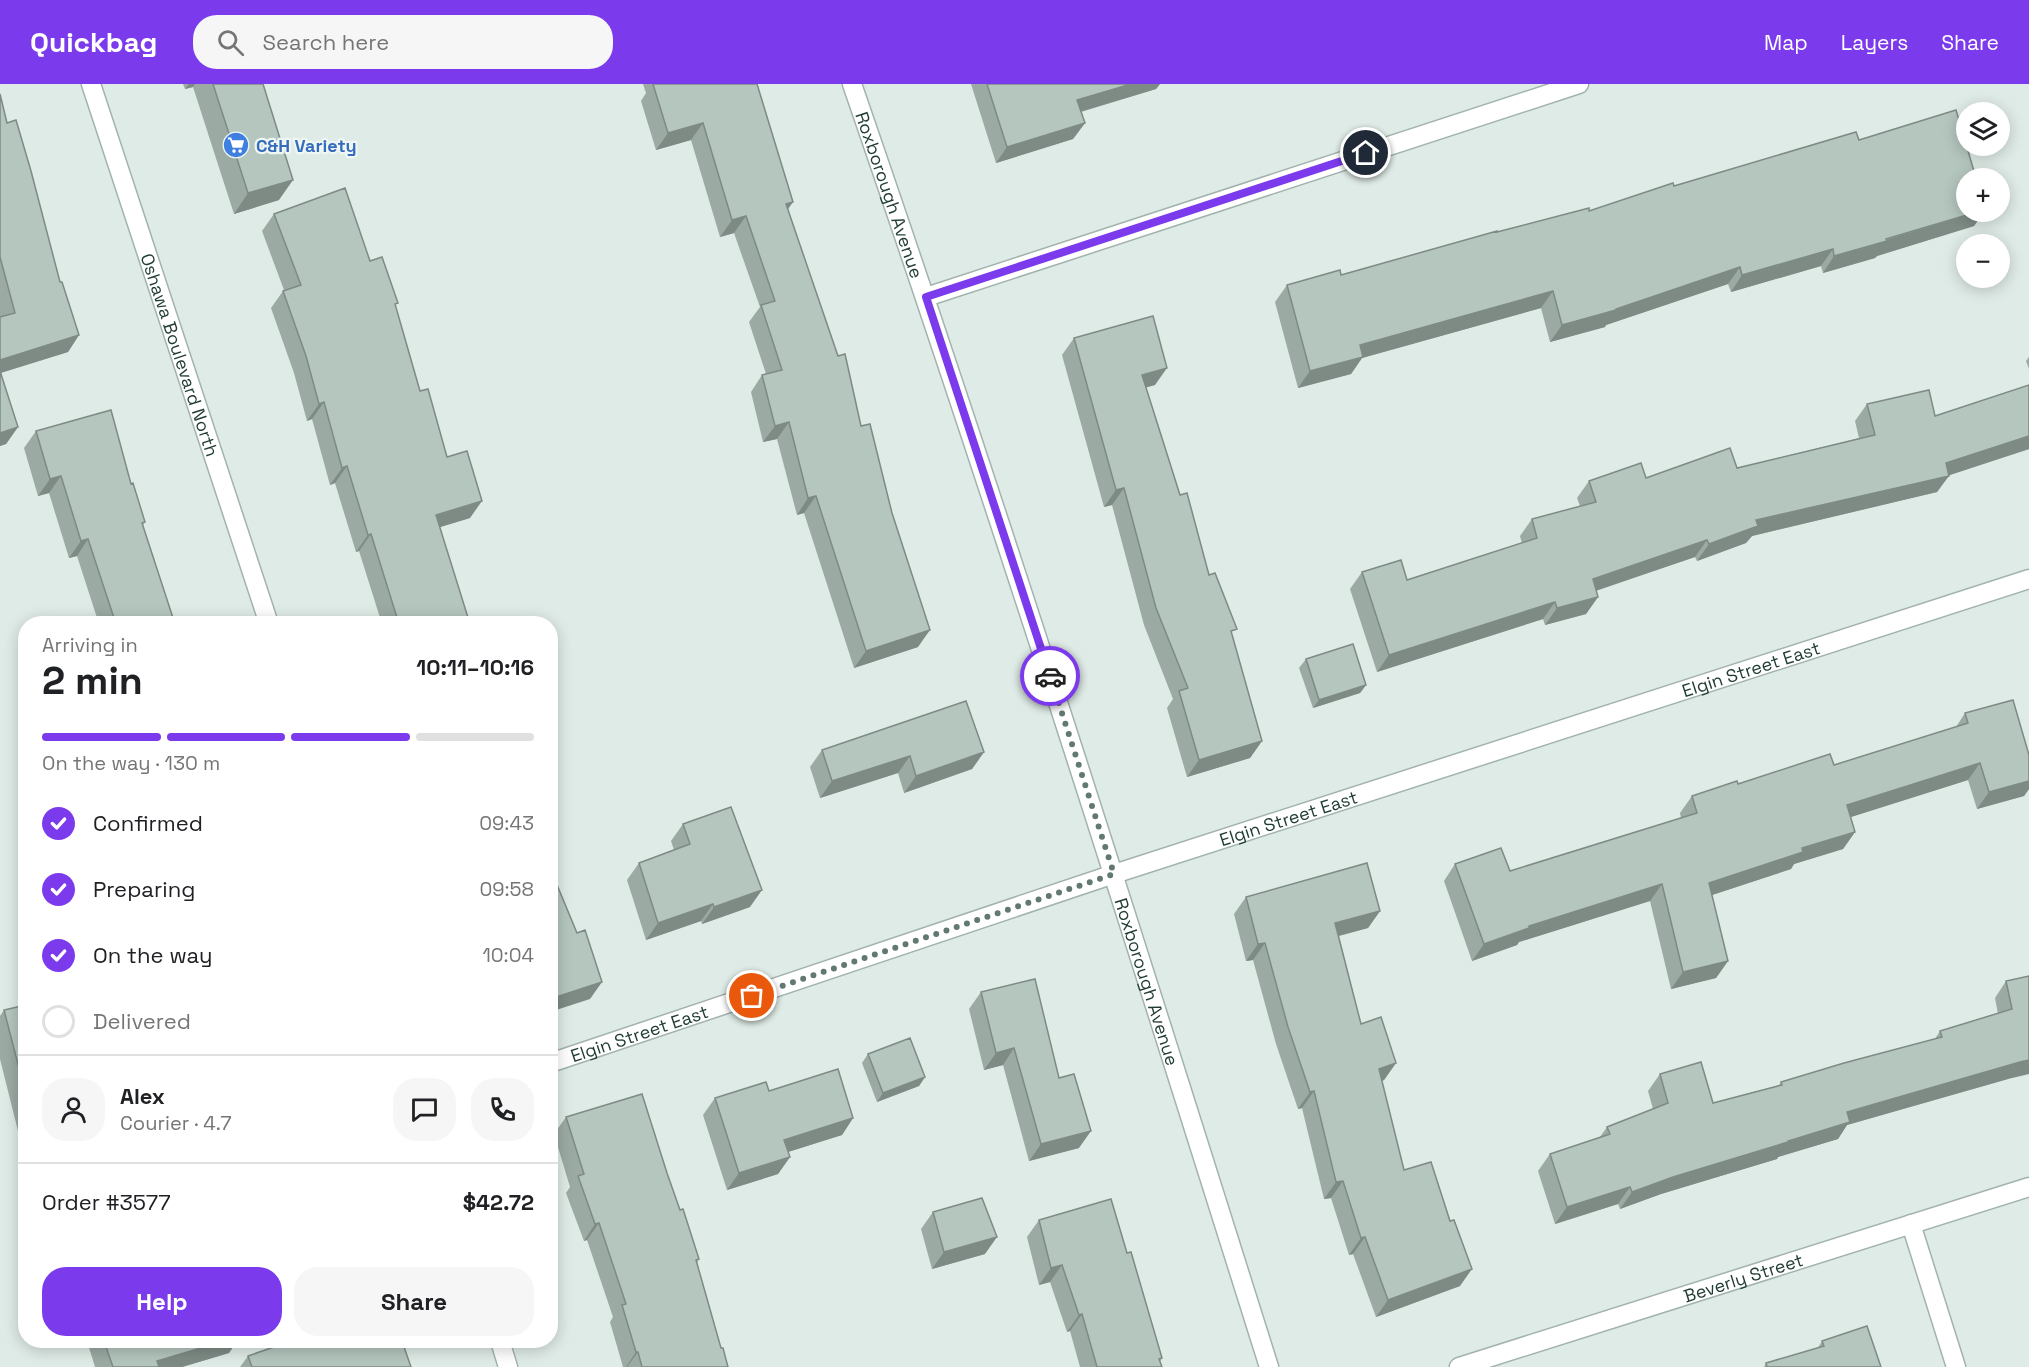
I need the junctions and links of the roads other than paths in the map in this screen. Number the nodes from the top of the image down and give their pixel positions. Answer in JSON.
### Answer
{"nodes":[{"id":1,"x":91,"y":84,"type":"edge"},
{"id":2,"x":852,"y":84,"type":"edge"},
{"id":3,"x":1579,"y":84,"type":"edge"},
{"id":4,"x":926,"y":297,"type":"junction"},
{"id":5,"x":2029,"y":579,"type":"edge"},
{"id":6,"x":266,"y":616,"type":"edge"},
{"id":7,"x":1114,"y":874,"type":"junction"},
{"id":8,"x":558,"y":1060,"type":"edge"},
{"id":9,"x":2029,"y":1187,"type":"edge"},
{"id":10,"x":1911,"y":1224,"type":"junction"},
{"id":11,"x":502,"y":1348,"type":"edge"},
{"id":12,"x":508,"y":1367,"type":"edge"},
{"id":13,"x":1269,"y":1367,"type":"edge"},
{"id":14,"x":1459,"y":1367,"type":"edge"},
{"id":15,"x":1956,"y":1367,"type":"edge"}],
"edges":[{"from":1,"to":6,"type":"street","name":"Oshawa Boulevard North"},
{"from":2,"to":4,"type":"street","name":"Roxborough Avenue"},
{"from":3,"to":4,"type":"street"},
{"from":4,"to":7,"type":"street","name":"Roxborough Avenue"},
{"from":5,"to":7,"type":"street","name":"Elgin Street East"},
{"from":7,"to":8,"type":"street","name":"Elgin Street East"},
{"from":7,"to":13,"type":"street","name":"Roxborough Avenue"},
{"from":9,"to":10,"type":"street","name":"Beverly Street"},
{"from":10,"to":14,"type":"street","name":"Beverly Street"},
{"from":10,"to":15,"type":"street"},
{"from":11,"to":12,"type":"street"}]}
